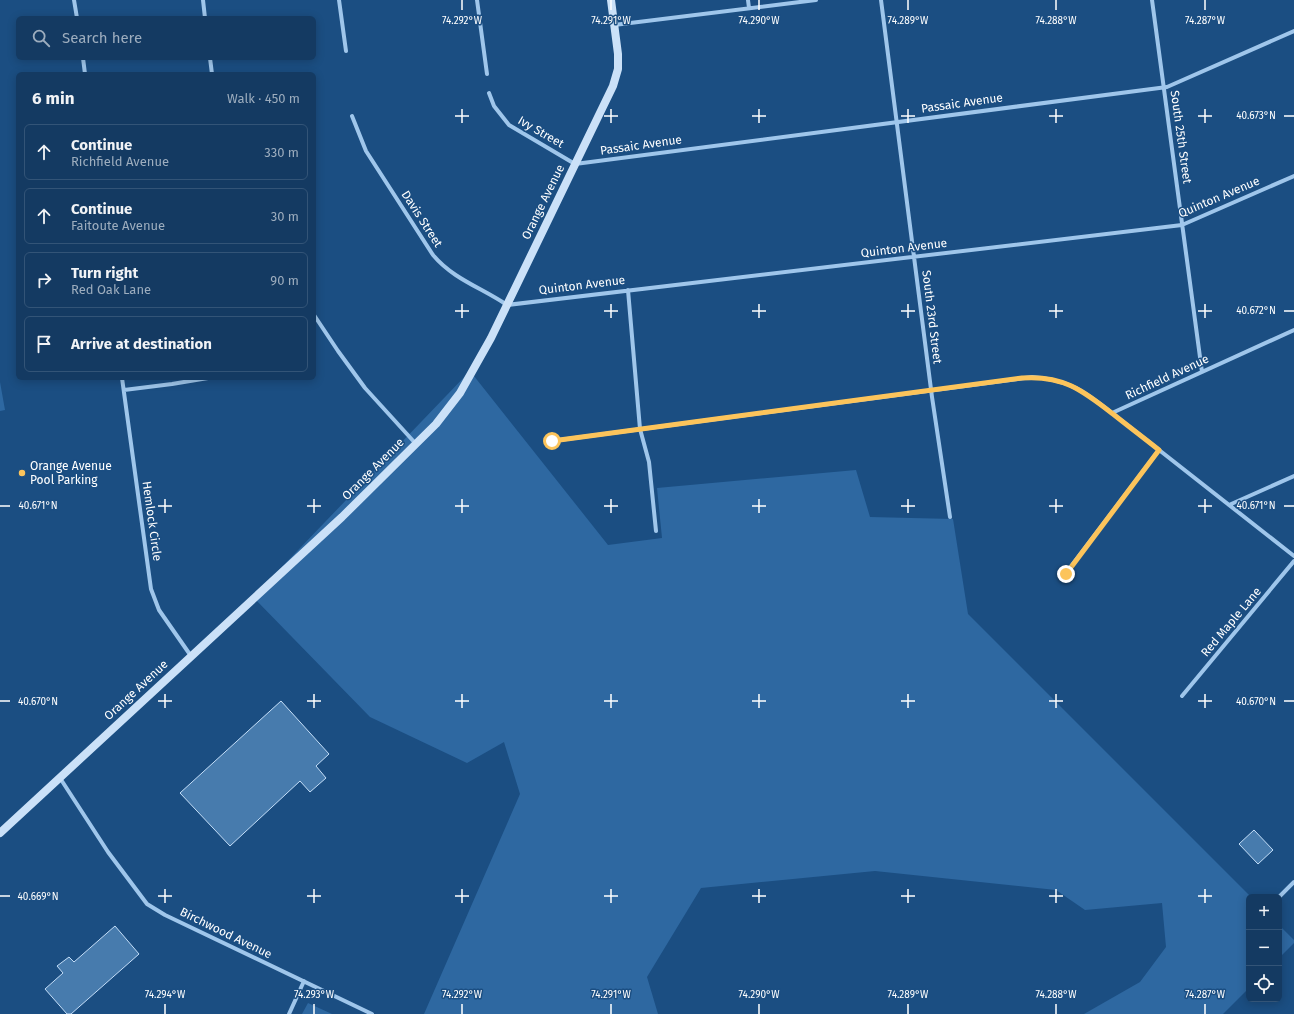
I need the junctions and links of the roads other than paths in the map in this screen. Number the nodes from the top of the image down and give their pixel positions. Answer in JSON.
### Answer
{"nodes":[{"id":1,"x":74,"y":0,"type":"edge"},
{"id":2,"x":203,"y":0,"type":"edge"},
{"id":3,"x":339,"y":0,"type":"edge"},
{"id":4,"x":477,"y":0,"type":"edge"},
{"id":5,"x":611,"y":0,"type":"edge"},
{"id":6,"x":748,"y":0,"type":"edge"},
{"id":7,"x":816,"y":0,"type":"edge"},
{"id":8,"x":881,"y":0,"type":"edge"},
{"id":9,"x":1152,"y":0,"type":"edge"},
{"id":10,"x":749,"y":8,"type":"junction"},
{"id":11,"x":77,"y":16,"type":"edge"},
{"id":12,"x":205,"y":16,"type":"edge"},
{"id":13,"x":614,"y":25,"type":"junction"},
{"id":14,"x":1294,"y":31,"type":"edge"},
{"id":15,"x":346,"y":51,"type":"dead end"},
{"id":16,"x":83,"y":60,"type":"edge"},
{"id":17,"x":210,"y":60,"type":"edge"},
{"id":18,"x":85,"y":72,"type":"edge"},
{"id":19,"x":212,"y":72,"type":"edge"},
{"id":20,"x":486,"y":74,"type":"dead end"},
{"id":21,"x":1164,"y":86,"type":"junction"},
{"id":22,"x":489,"y":93,"type":"dead end"},
{"id":23,"x":352,"y":116,"type":"dead end"},
{"id":24,"x":897,"y":122,"type":"junction"},
{"id":25,"x":575,"y":164,"type":"junction"},
{"id":26,"x":1294,"y":176,"type":"edge"},
{"id":27,"x":1182,"y":225,"type":"junction"},
{"id":28,"x":914,"y":256,"type":"junction"},
{"id":29,"x":628,"y":290,"type":"junction"},
{"id":30,"x":507,"y":305,"type":"junction"},
{"id":31,"x":316,"y":319,"type":"edge"},
{"id":32,"x":1294,"y":330,"type":"edge"},
{"id":33,"x":1202,"y":372,"type":"junction"},
{"id":34,"x":122,"y":380,"type":"edge"},
{"id":35,"x":198,"y":380,"type":"edge"},
{"id":36,"x":124,"y":390,"type":"junction"},
{"id":37,"x":931,"y":390,"type":"junction"},
{"id":38,"x":1112,"y":413,"type":"junction"},
{"id":39,"x":640,"y":429,"type":"junction"},
{"id":40,"x":552,"y":441,"type":"dead end"},
{"id":41,"x":416,"y":444,"type":"junction"},
{"id":42,"x":1159,"y":450,"type":"junction"},
{"id":43,"x":1294,"y":476,"type":"edge"},
{"id":44,"x":1229,"y":505,"type":"junction"},
{"id":45,"x":950,"y":517,"type":"dead end"},
{"id":46,"x":656,"y":531,"type":"dead end"},
{"id":47,"x":1294,"y":556,"type":"edge"},
{"id":48,"x":1294,"y":561,"type":"edge"},
{"id":49,"x":1066,"y":574,"type":"dead end"},
{"id":50,"x":191,"y":656,"type":"junction"},
{"id":51,"x":1182,"y":696,"type":"dead end"},
{"id":52,"x":60,"y":778,"type":"junction"},
{"id":53,"x":0,"y":833,"type":"edge"},
{"id":54,"x":1294,"y":882,"type":"edge"},
{"id":55,"x":1282,"y":894,"type":"edge"},
{"id":56,"x":304,"y":981,"type":"junction"},
{"id":57,"x":289,"y":1014,"type":"edge"},
{"id":58,"x":372,"y":1014,"type":"edge"}],
"edges":[{"from":1,"to":11,"type":"street"},
{"from":2,"to":12,"type":"street"},
{"from":3,"to":15,"type":"street"},
{"from":4,"to":20,"type":"street"},
{"from":5,"to":13,"type":"street","name":"Orange Avenue"},
{"from":6,"to":10,"type":"street"},
{"from":7,"to":10,"type":"street"},
{"from":8,"to":24,"type":"street","name":"South 23rd Street"},
{"from":9,"to":21,"type":"street","name":"South 25th Street"},
{"from":10,"to":13,"type":"street"},
{"from":13,"to":25,"type":"street","name":"Orange Avenue"},
{"from":14,"to":21,"type":"street","name":"Passaic Avenue"},
{"from":16,"to":18,"type":"street"},
{"from":17,"to":19,"type":"street"},
{"from":21,"to":24,"type":"street","name":"Passaic Avenue"},
{"from":21,"to":27,"type":"street","name":"South 25th Street"},
{"from":22,"to":25,"type":"street","name":"Ivy Street"},
{"from":23,"to":30,"type":"street","name":"Davis Street"},
{"from":24,"to":25,"type":"street","name":"Passaic Avenue"},
{"from":24,"to":28,"type":"street","name":"South 23rd Street"},
{"from":25,"to":30,"type":"street","name":"Orange Avenue"},
{"from":26,"to":27,"type":"street","name":"Quinton Avenue"},
{"from":27,"to":28,"type":"street","name":"Quinton Avenue"},
{"from":27,"to":33,"type":"street","name":"South 25th Street"},
{"from":28,"to":29,"type":"street","name":"Quinton Avenue"},
{"from":28,"to":37,"type":"street","name":"South 23rd Street"},
{"from":29,"to":30,"type":"street","name":"Quinton Avenue"},
{"from":29,"to":39,"type":"street"},
{"from":30,"to":41,"type":"street","name":"Orange Avenue"},
{"from":31,"to":41,"type":"street"},
{"from":32,"to":33,"type":"street","name":"Richfield Avenue"},
{"from":33,"to":38,"type":"street","name":"Richfield Avenue"},
{"from":34,"to":36,"type":"street","name":"Hemlock Circle"},
{"from":35,"to":36,"type":"street"},
{"from":36,"to":50,"type":"street","name":"Hemlock Circle"},
{"from":37,"to":38,"type":"street"},
{"from":37,"to":39,"type":"street"},
{"from":37,"to":45,"type":"street","name":"South 23rd Street"},
{"from":38,"to":42,"type":"street"},
{"from":39,"to":40,"type":"street"},
{"from":39,"to":46,"type":"street"},
{"from":41,"to":50,"type":"street","name":"Orange Avenue"},
{"from":42,"to":44,"type":"street"},
{"from":42,"to":49,"type":"street"},
{"from":43,"to":44,"type":"street"},
{"from":44,"to":47,"type":"street"},
{"from":48,"to":51,"type":"street","name":"Red Maple Lane"},
{"from":50,"to":52,"type":"street","name":"Orange Avenue"},
{"from":52,"to":53,"type":"street","name":"Orange Avenue"},
{"from":52,"to":56,"type":"street","name":"Birchwood Avenue"},
{"from":54,"to":55,"type":"street"},
{"from":56,"to":57,"type":"street"},
{"from":56,"to":58,"type":"street","name":"Birchwood Avenue"}]}
